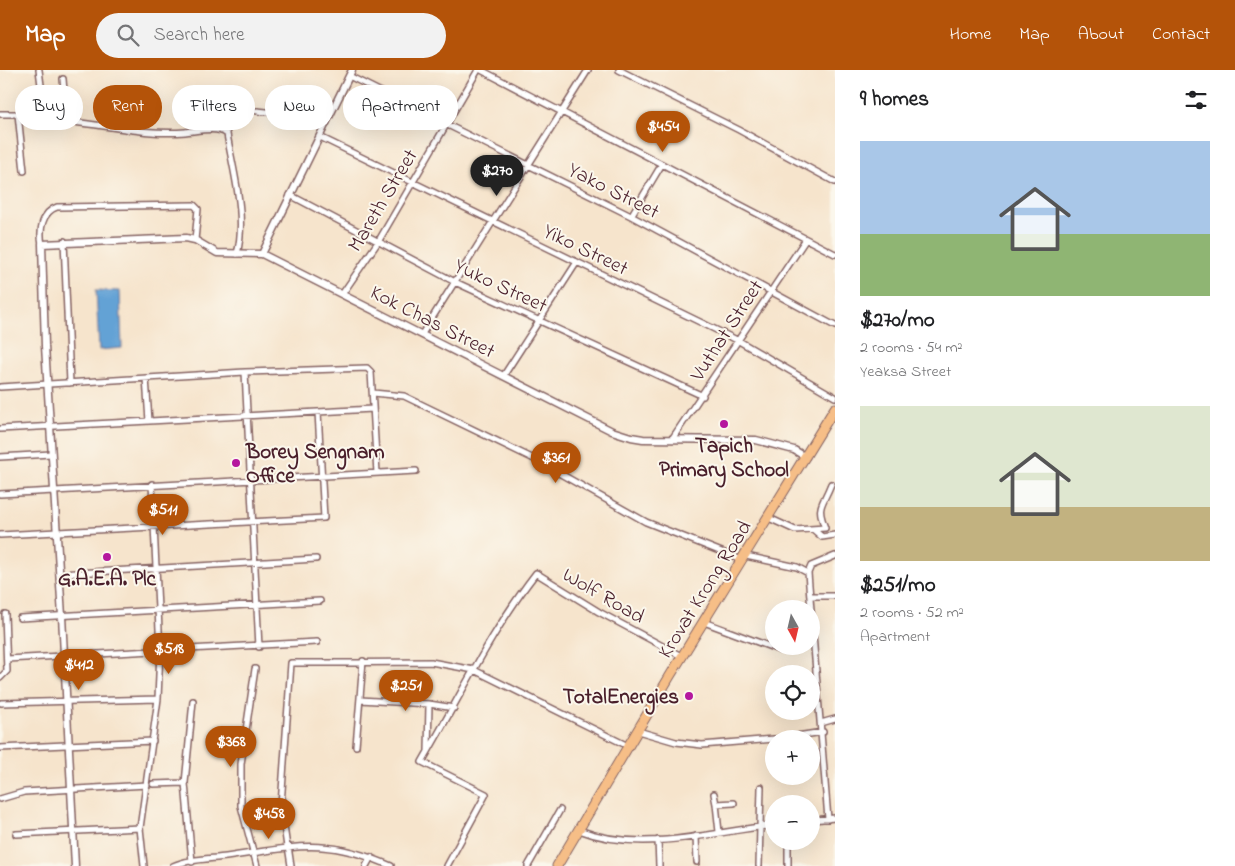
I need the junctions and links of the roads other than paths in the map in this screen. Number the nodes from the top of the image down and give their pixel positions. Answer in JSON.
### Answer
{"nodes":[{"id":1,"x":39,"y":70,"type":"edge"},
{"id":2,"x":479,"y":70,"type":"edge"},
{"id":3,"x":588,"y":70,"type":"edge"},
{"id":4,"x":619,"y":70,"type":"edge"},
{"id":5,"x":351,"y":73,"type":"edge"},
{"id":6,"x":63,"y":79,"type":"dead end"},
{"id":7,"x":41,"y":85,"type":"edge"},
{"id":8,"x":63,"y":85,"type":"edge"},
{"id":9,"x":373,"y":85,"type":"edge"},
{"id":10,"x":458,"y":105,"type":"edge"},
{"id":11,"x":333,"y":110,"type":"edge"},
{"id":12,"x":257,"y":111,"type":"dead end"},
{"id":13,"x":265,"y":112,"type":"edge"},
{"id":14,"x":563,"y":112,"type":"junction"},
{"id":15,"x":0,"y":114,"type":"edge"},
{"id":16,"x":15,"y":114,"type":"edge"},
{"id":17,"x":83,"y":123,"type":"edge"},
{"id":18,"x":20,"y":130,"type":"edge"},
{"id":19,"x":323,"y":130,"type":"edge"},
{"id":20,"x":443,"y":130,"type":"edge"},
{"id":21,"x":456,"y":130,"type":"edge"},
{"id":22,"x":320,"y":137,"type":"junction"},
{"id":23,"x":662,"y":164,"type":"junction"},
{"id":24,"x":529,"y":165,"type":"junction"},
{"id":25,"x":24,"y":171,"type":"dead end"},
{"id":26,"x":413,"y":180,"type":"junction"},
{"id":27,"x":835,"y":182,"type":"edge"},
{"id":28,"x":290,"y":195,"type":"junction"},
{"id":29,"x":630,"y":216,"type":"junction"},
{"id":30,"x":493,"y":221,"type":"junction"},
{"id":31,"x":806,"y":239,"type":"junction"},
{"id":32,"x":195,"y":240,"type":"junction"},
{"id":33,"x":64,"y":242,"type":"junction"},
{"id":34,"x":378,"y":242,"type":"junction"},
{"id":35,"x":42,"y":244,"type":"junction"},
{"id":36,"x":237,"y":254,"type":"junction"},
{"id":37,"x":262,"y":254,"type":"junction"},
{"id":38,"x":835,"y":254,"type":"edge"},
{"id":39,"x":577,"y":262,"type":"junction"},
{"id":40,"x":455,"y":282,"type":"junction"},
{"id":41,"x":772,"y":290,"type":"junction"},
{"id":42,"x":343,"y":293,"type":"junction"},
{"id":43,"x":539,"y":321,"type":"junction"},
{"id":44,"x":835,"y":326,"type":"edge"},
{"id":45,"x":422,"y":334,"type":"junction"},
{"id":46,"x":739,"y":341,"type":"junction"},
{"id":47,"x":245,"y":372,"type":"junction"},
{"id":48,"x":504,"y":375,"type":"junction"},
{"id":49,"x":146,"y":378,"type":"junction"},
{"id":50,"x":70,"y":383,"type":"junction"},
{"id":51,"x":48,"y":384,"type":"junction"},
{"id":52,"x":0,"y":387,"type":"edge"},
{"id":53,"x":373,"y":393,"type":"junction"},
{"id":54,"x":702,"y":396,"type":"junction"},
{"id":55,"x":835,"y":397,"type":"edge"},
{"id":56,"x":373,"y":409,"type":"junction"},
{"id":57,"x":834,"y":411,"type":"edge"},
{"id":58,"x":318,"y":412,"type":"junction"},
{"id":59,"x":248,"y":415,"type":"junction"},
{"id":60,"x":149,"y":421,"type":"junction"},
{"id":61,"x":50,"y":426,"type":"junction"},
{"id":62,"x":0,"y":429,"type":"edge"},
{"id":63,"x":672,"y":439,"type":"junction"},
{"id":64,"x":51,"y":454,"type":"junction"},
{"id":65,"x":0,"y":457,"type":"edge"},
{"id":66,"x":806,"y":457,"type":"junction"},
{"id":67,"x":416,"y":471,"type":"dead end"},
{"id":68,"x":377,"y":473,"type":"junction"},
{"id":69,"x":321,"y":476,"type":"junction"},
{"id":70,"x":251,"y":478,"type":"junction"},
{"id":71,"x":152,"y":484,"type":"junction"},
{"id":72,"x":832,"y":484,"type":"dead end"},
{"id":73,"x":53,"y":490,"type":"junction"},
{"id":74,"x":0,"y":494,"type":"edge"},
{"id":75,"x":769,"y":518,"type":"junction"},
{"id":76,"x":253,"y":522,"type":"junction"},
{"id":77,"x":154,"y":526,"type":"junction"},
{"id":78,"x":826,"y":528,"type":"junction"},
{"id":79,"x":813,"y":530,"type":"junction"},
{"id":80,"x":56,"y":532,"type":"junction"},
{"id":81,"x":0,"y":535,"type":"edge"},
{"id":82,"x":835,"y":535,"type":"edge"},
{"id":83,"x":835,"y":556,"type":"edge"},
{"id":84,"x":744,"y":558,"type":"junction"},
{"id":85,"x":316,"y":559,"type":"dead end"},
{"id":86,"x":255,"y":561,"type":"junction"},
{"id":87,"x":156,"y":567,"type":"junction"},
{"id":88,"x":808,"y":573,"type":"junction"},
{"id":89,"x":59,"y":574,"type":"junction"},
{"id":90,"x":812,"y":596,"type":"junction"},
{"id":91,"x":835,"y":596,"type":"edge"},
{"id":92,"x":320,"y":601,"type":"dead end"},
{"id":93,"x":257,"y":605,"type":"junction"},
{"id":94,"x":158,"y":611,"type":"junction"},
{"id":95,"x":5,"y":614,"type":"dead end"},
{"id":96,"x":62,"y":616,"type":"junction"},
{"id":97,"x":20,"y":618,"type":"dead end"},
{"id":98,"x":704,"y":622,"type":"junction"},
{"id":99,"x":318,"y":642,"type":"dead end"},
{"id":100,"x":765,"y":645,"type":"edge"},
{"id":101,"x":259,"y":647,"type":"junction"},
{"id":102,"x":160,"y":650,"type":"junction"},
{"id":103,"x":64,"y":656,"type":"junction"},
{"id":104,"x":683,"y":657,"type":"junction"},
{"id":105,"x":7,"y":659,"type":"junction"},
{"id":106,"x":363,"y":661,"type":"junction"},
{"id":107,"x":255,"y":668,"type":"dead end"},
{"id":108,"x":474,"y":670,"type":"junction"},
{"id":109,"x":0,"y":678,"type":"edge"},
{"id":110,"x":158,"y":699,"type":"junction"},
{"id":111,"x":360,"y":700,"type":"junction"},
{"id":112,"x":192,"y":701,"type":"dead end"},
{"id":113,"x":66,"y":702,"type":"junction"},
{"id":114,"x":1,"y":703,"type":"edge"},
{"id":115,"x":429,"y":704,"type":"junction"},
{"id":116,"x":454,"y":708,"type":"junction"},
{"id":117,"x":835,"y":719,"type":"edge"},
{"id":118,"x":821,"y":723,"type":"junction"},
{"id":119,"x":638,"y":731,"type":"junction"},
{"id":120,"x":820,"y":732,"type":"edge"},
{"id":121,"x":823,"y":732,"type":"junction"},
{"id":122,"x":765,"y":740,"type":"edge"},
{"id":123,"x":153,"y":742,"type":"junction"},
{"id":124,"x":68,"y":746,"type":"junction"},
{"id":125,"x":356,"y":746,"type":"dead end"},
{"id":126,"x":628,"y":746,"type":"junction"},
{"id":127,"x":0,"y":748,"type":"edge"},
{"id":128,"x":428,"y":751,"type":"junction"},
{"id":129,"x":147,"y":784,"type":"junction"},
{"id":130,"x":153,"y":784,"type":"dead end"},
{"id":131,"x":185,"y":784,"type":"junction"},
{"id":132,"x":761,"y":787,"type":"dead end"},
{"id":133,"x":70,"y":788,"type":"junction"},
{"id":134,"x":714,"y":794,"type":"dead end"},
{"id":135,"x":0,"y":799,"type":"edge"},
{"id":136,"x":734,"y":803,"type":"dead end"},
{"id":137,"x":716,"y":804,"type":"junction"},
{"id":138,"x":560,"y":810,"type":"dead end"},
{"id":139,"x":828,"y":818,"type":"junction"},
{"id":140,"x":835,"y":818,"type":"edge"},
{"id":141,"x":820,"y":819,"type":"edge"},
{"id":142,"x":761,"y":826,"type":"junction"},
{"id":143,"x":765,"y":826,"type":"edge"},
{"id":144,"x":140,"y":828,"type":"junction"},
{"id":145,"x":73,"y":830,"type":"junction"},
{"id":146,"x":578,"y":830,"type":"junction"},
{"id":147,"x":719,"y":832,"type":"junction"},
{"id":148,"x":16,"y":834,"type":"dead end"},
{"id":149,"x":696,"y":836,"type":"junction"},
{"id":150,"x":658,"y":840,"type":"junction"},
{"id":151,"x":287,"y":846,"type":"junction"},
{"id":152,"x":788,"y":850,"type":"edge"},
{"id":153,"x":254,"y":853,"type":"junction"},
{"id":154,"x":371,"y":857,"type":"junction"},
{"id":155,"x":210,"y":859,"type":"junction"},
{"id":156,"x":192,"y":862,"type":"junction"},
{"id":157,"x":697,"y":862,"type":"dead end"},
{"id":158,"x":530,"y":865,"type":"edge"},
{"id":159,"x":75,"y":866,"type":"edge"},
{"id":160,"x":144,"y":866,"type":"edge"},
{"id":161,"x":173,"y":866,"type":"edge"},
{"id":162,"x":211,"y":866,"type":"edge"},
{"id":163,"x":257,"y":866,"type":"edge"},
{"id":164,"x":291,"y":866,"type":"edge"},
{"id":165,"x":366,"y":866,"type":"edge"},
{"id":166,"x":391,"y":866,"type":"edge"},
{"id":167,"x":447,"y":866,"type":"edge"},
{"id":168,"x":557,"y":866,"type":"edge"},
{"id":169,"x":659,"y":866,"type":"edge"},
{"id":170,"x":759,"y":866,"type":"edge"},
{"id":171,"x":788,"y":866,"type":"edge"}],
"edges":[{"from":1,"to":7,"type":"street"},
{"from":2,"to":10,"type":"street","name":"Mareth Street"},
{"from":2,"to":14,"type":"street"},
{"from":3,"to":14,"type":"street"},
{"from":4,"to":27,"type":"street"},
{"from":5,"to":9,"type":"street","name":"Yako Street"},
{"from":5,"to":11,"type":"street"},
{"from":6,"to":8,"type":"street"},
{"from":12,"to":13,"type":"street"},
{"from":14,"to":23,"type":"street"},
{"from":14,"to":24,"type":"street"},
{"from":15,"to":16,"type":"street"},
{"from":17,"to":36,"type":"street"},
{"from":18,"to":25,"type":"street"},
{"from":19,"to":22,"type":"street"},
{"from":20,"to":26,"type":"street","name":"Mareth Street"},
{"from":21,"to":24,"type":"street","name":"Yako Street"},
{"from":22,"to":26,"type":"street","name":"Yiko Street"},
{"from":22,"to":28,"type":"street"},
{"from":23,"to":29,"type":"street"},
{"from":23,"to":31,"type":"street"},
{"from":24,"to":29,"type":"street","name":"Yako Street"},
{"from":24,"to":30,"type":"street"},
{"from":26,"to":30,"type":"street","name":"Yiko Street"},
{"from":26,"to":34,"type":"street","name":"Mareth Street"},
{"from":28,"to":34,"type":"street","name":"Yuko Street"},
{"from":28,"to":37,"type":"street"},
{"from":29,"to":41,"type":"street","name":"Yako Street"},
{"from":30,"to":39,"type":"street","name":"Yiko Street"},
{"from":30,"to":40,"type":"street"},
{"from":31,"to":38,"type":"street"},
{"from":31,"to":41,"type":"street","name":"Vuthat Street"},
{"from":32,"to":33,"type":"street","name":"Kok Chas Street"},
{"from":32,"to":35,"type":"street"},
{"from":32,"to":36,"type":"street","name":"Kok Chas Street"},
{"from":33,"to":35,"type":"street","name":"Kok Chas Street"},
{"from":33,"to":50,"type":"street"},
{"from":34,"to":40,"type":"street","name":"Yuko Street"},
{"from":34,"to":42,"type":"street","name":"Mareth Street"},
{"from":35,"to":51,"type":"street"},
{"from":36,"to":37,"type":"street","name":"Kok Chas Street"},
{"from":37,"to":42,"type":"street","name":"Kok Chas Street"},
{"from":39,"to":43,"type":"street"},
{"from":39,"to":46,"type":"street","name":"Yiko Street"},
{"from":40,"to":43,"type":"street","name":"Yuko Street"},
{"from":40,"to":45,"type":"street"},
{"from":41,"to":44,"type":"street","name":"Yako Street"},
{"from":41,"to":46,"type":"street","name":"Vuthat Street"},
{"from":42,"to":45,"type":"street","name":"Kok Chas Street"},
{"from":43,"to":48,"type":"street"},
{"from":43,"to":54,"type":"street","name":"Yuko Street"},
{"from":45,"to":48,"type":"street","name":"Kok Chas Street"},
{"from":46,"to":54,"type":"street","name":"Vuthat Street"},
{"from":46,"to":55,"type":"street","name":"Yiko Street"},
{"from":47,"to":49,"type":"street"},
{"from":47,"to":53,"type":"street"},
{"from":47,"to":59,"type":"street"},
{"from":48,"to":63,"type":"street","name":"Kok Chas Street"},
{"from":49,"to":50,"type":"street"},
{"from":49,"to":60,"type":"street"},
{"from":50,"to":51,"type":"street"},
{"from":51,"to":52,"type":"street"},
{"from":51,"to":61,"type":"street"},
{"from":53,"to":56,"type":"street"},
{"from":53,"to":84,"type":"street"},
{"from":54,"to":63,"type":"street","name":"Vuthat Street"},
{"from":56,"to":58,"type":"street"},
{"from":56,"to":68,"type":"street"},
{"from":57,"to":66,"type":"highway","name":"Krovat Krong Road"},
{"from":58,"to":59,"type":"street"},
{"from":58,"to":69,"type":"street"},
{"from":59,"to":60,"type":"street"},
{"from":59,"to":70,"type":"street"},
{"from":60,"to":61,"type":"street"},
{"from":61,"to":62,"type":"street"},
{"from":61,"to":64,"type":"street"},
{"from":63,"to":66,"type":"street","name":"Kok Chas Street"},
{"from":64,"to":65,"type":"street"},
{"from":64,"to":73,"type":"street"},
{"from":66,"to":75,"type":"highway","name":"Krovat Krong Road"},
{"from":67,"to":68,"type":"street"},
{"from":68,"to":69,"type":"street"},
{"from":69,"to":70,"type":"street"},
{"from":69,"to":76,"type":"street"},
{"from":70,"to":71,"type":"street"},
{"from":70,"to":76,"type":"street"},
{"from":71,"to":73,"type":"street"},
{"from":71,"to":77,"type":"street"},
{"from":72,"to":78,"type":"street"},
{"from":73,"to":74,"type":"street"},
{"from":73,"to":80,"type":"street"},
{"from":75,"to":79,"type":"street"},
{"from":75,"to":84,"type":"highway","name":"Krovat Krong Road"},
{"from":76,"to":77,"type":"street"},
{"from":76,"to":86,"type":"street"},
{"from":77,"to":80,"type":"street"},
{"from":77,"to":87,"type":"street"},
{"from":78,"to":79,"type":"street"},
{"from":78,"to":82,"type":"street"},
{"from":79,"to":82,"type":"street"},
{"from":80,"to":81,"type":"street"},
{"from":80,"to":89,"type":"street"},
{"from":83,"to":88,"type":"street"},
{"from":84,"to":88,"type":"street"},
{"from":84,"to":98,"type":"highway","name":"Krovat Krong Road"},
{"from":85,"to":86,"type":"street"},
{"from":86,"to":87,"type":"street"},
{"from":86,"to":93,"type":"street"},
{"from":87,"to":89,"type":"street"},
{"from":87,"to":94,"type":"street"},
{"from":88,"to":90,"type":"street"},
{"from":89,"to":96,"type":"street"},
{"from":90,"to":91,"type":"street"},
{"from":90,"to":118,"type":"street"},
{"from":92,"to":93,"type":"street"},
{"from":93,"to":94,"type":"street"},
{"from":93,"to":101,"type":"street"},
{"from":94,"to":96,"type":"street"},
{"from":94,"to":102,"type":"street"},
{"from":95,"to":105,"type":"street"},
{"from":96,"to":97,"type":"street"},
{"from":96,"to":103,"type":"street"},
{"from":98,"to":100,"type":"street"},
{"from":98,"to":104,"type":"highway","name":"Krovat Krong Road"},
{"from":99,"to":101,"type":"street"},
{"from":101,"to":102,"type":"street"},
{"from":102,"to":103,"type":"street"},
{"from":102,"to":110,"type":"street"},
{"from":103,"to":105,"type":"street"},
{"from":103,"to":113,"type":"street"},
{"from":104,"to":108,"type":"street","name":"Wolf Road"},
{"from":104,"to":119,"type":"highway","name":"Krovat Krong Road"},
{"from":105,"to":109,"type":"street"},
{"from":106,"to":108,"type":"street"},
{"from":106,"to":111,"type":"street"},
{"from":106,"to":151,"type":"street"},
{"from":107,"to":153,"type":"street"},
{"from":108,"to":116,"type":"street"},
{"from":108,"to":126,"type":"street"},
{"from":110,"to":113,"type":"street"},
{"from":110,"to":123,"type":"street"},
{"from":111,"to":115,"type":"street"},
{"from":111,"to":125,"type":"street"},
{"from":112,"to":131,"type":"street"},
{"from":113,"to":114,"type":"street"},
{"from":113,"to":124,"type":"street"},
{"from":115,"to":116,"type":"street"},
{"from":115,"to":128,"type":"street"},
{"from":116,"to":128,"type":"street"},
{"from":117,"to":118,"type":"street"},
{"from":118,"to":121,"type":"street"},
{"from":119,"to":122,"type":"street"},
{"from":119,"to":126,"type":"highway","name":"Krovat Krong Road"},
{"from":120,"to":121,"type":"street"},
{"from":121,"to":139,"type":"street"},
{"from":123,"to":124,"type":"street"},
{"from":123,"to":129,"type":"street"},
{"from":124,"to":127,"type":"street"},
{"from":124,"to":133,"type":"street"},
{"from":126,"to":146,"type":"highway","name":"Krovat Krong Road"},
{"from":128,"to":167,"type":"street"},
{"from":129,"to":133,"type":"street"},
{"from":129,"to":144,"type":"street"},
{"from":130,"to":131,"type":"street"},
{"from":131,"to":156,"type":"street"},
{"from":132,"to":142,"type":"street"},
{"from":133,"to":135,"type":"street"},
{"from":133,"to":145,"type":"street"},
{"from":134,"to":137,"type":"street"},
{"from":136,"to":137,"type":"street"},
{"from":137,"to":147,"type":"street"},
{"from":138,"to":158,"type":"street"},
{"from":139,"to":140,"type":"street"},
{"from":139,"to":141,"type":"street"},
{"from":142,"to":143,"type":"street"},
{"from":142,"to":147,"type":"street"},
{"from":142,"to":170,"type":"street"},
{"from":144,"to":145,"type":"street"},
{"from":144,"to":160,"type":"street"},
{"from":145,"to":148,"type":"street"},
{"from":145,"to":159,"type":"street"},
{"from":146,"to":150,"type":"street"},
{"from":146,"to":168,"type":"highway","name":"Krovat Krong Road"},
{"from":147,"to":149,"type":"street"},
{"from":149,"to":150,"type":"street"},
{"from":149,"to":157,"type":"street"},
{"from":150,"to":169,"type":"street"},
{"from":151,"to":153,"type":"street"},
{"from":151,"to":154,"type":"street"},
{"from":151,"to":164,"type":"street"},
{"from":152,"to":171,"type":"street"},
{"from":153,"to":155,"type":"street"},
{"from":153,"to":163,"type":"street"},
{"from":154,"to":165,"type":"street"},
{"from":154,"to":166,"type":"street"},
{"from":155,"to":156,"type":"street"},
{"from":155,"to":162,"type":"street"},
{"from":156,"to":161,"type":"street"}]}
